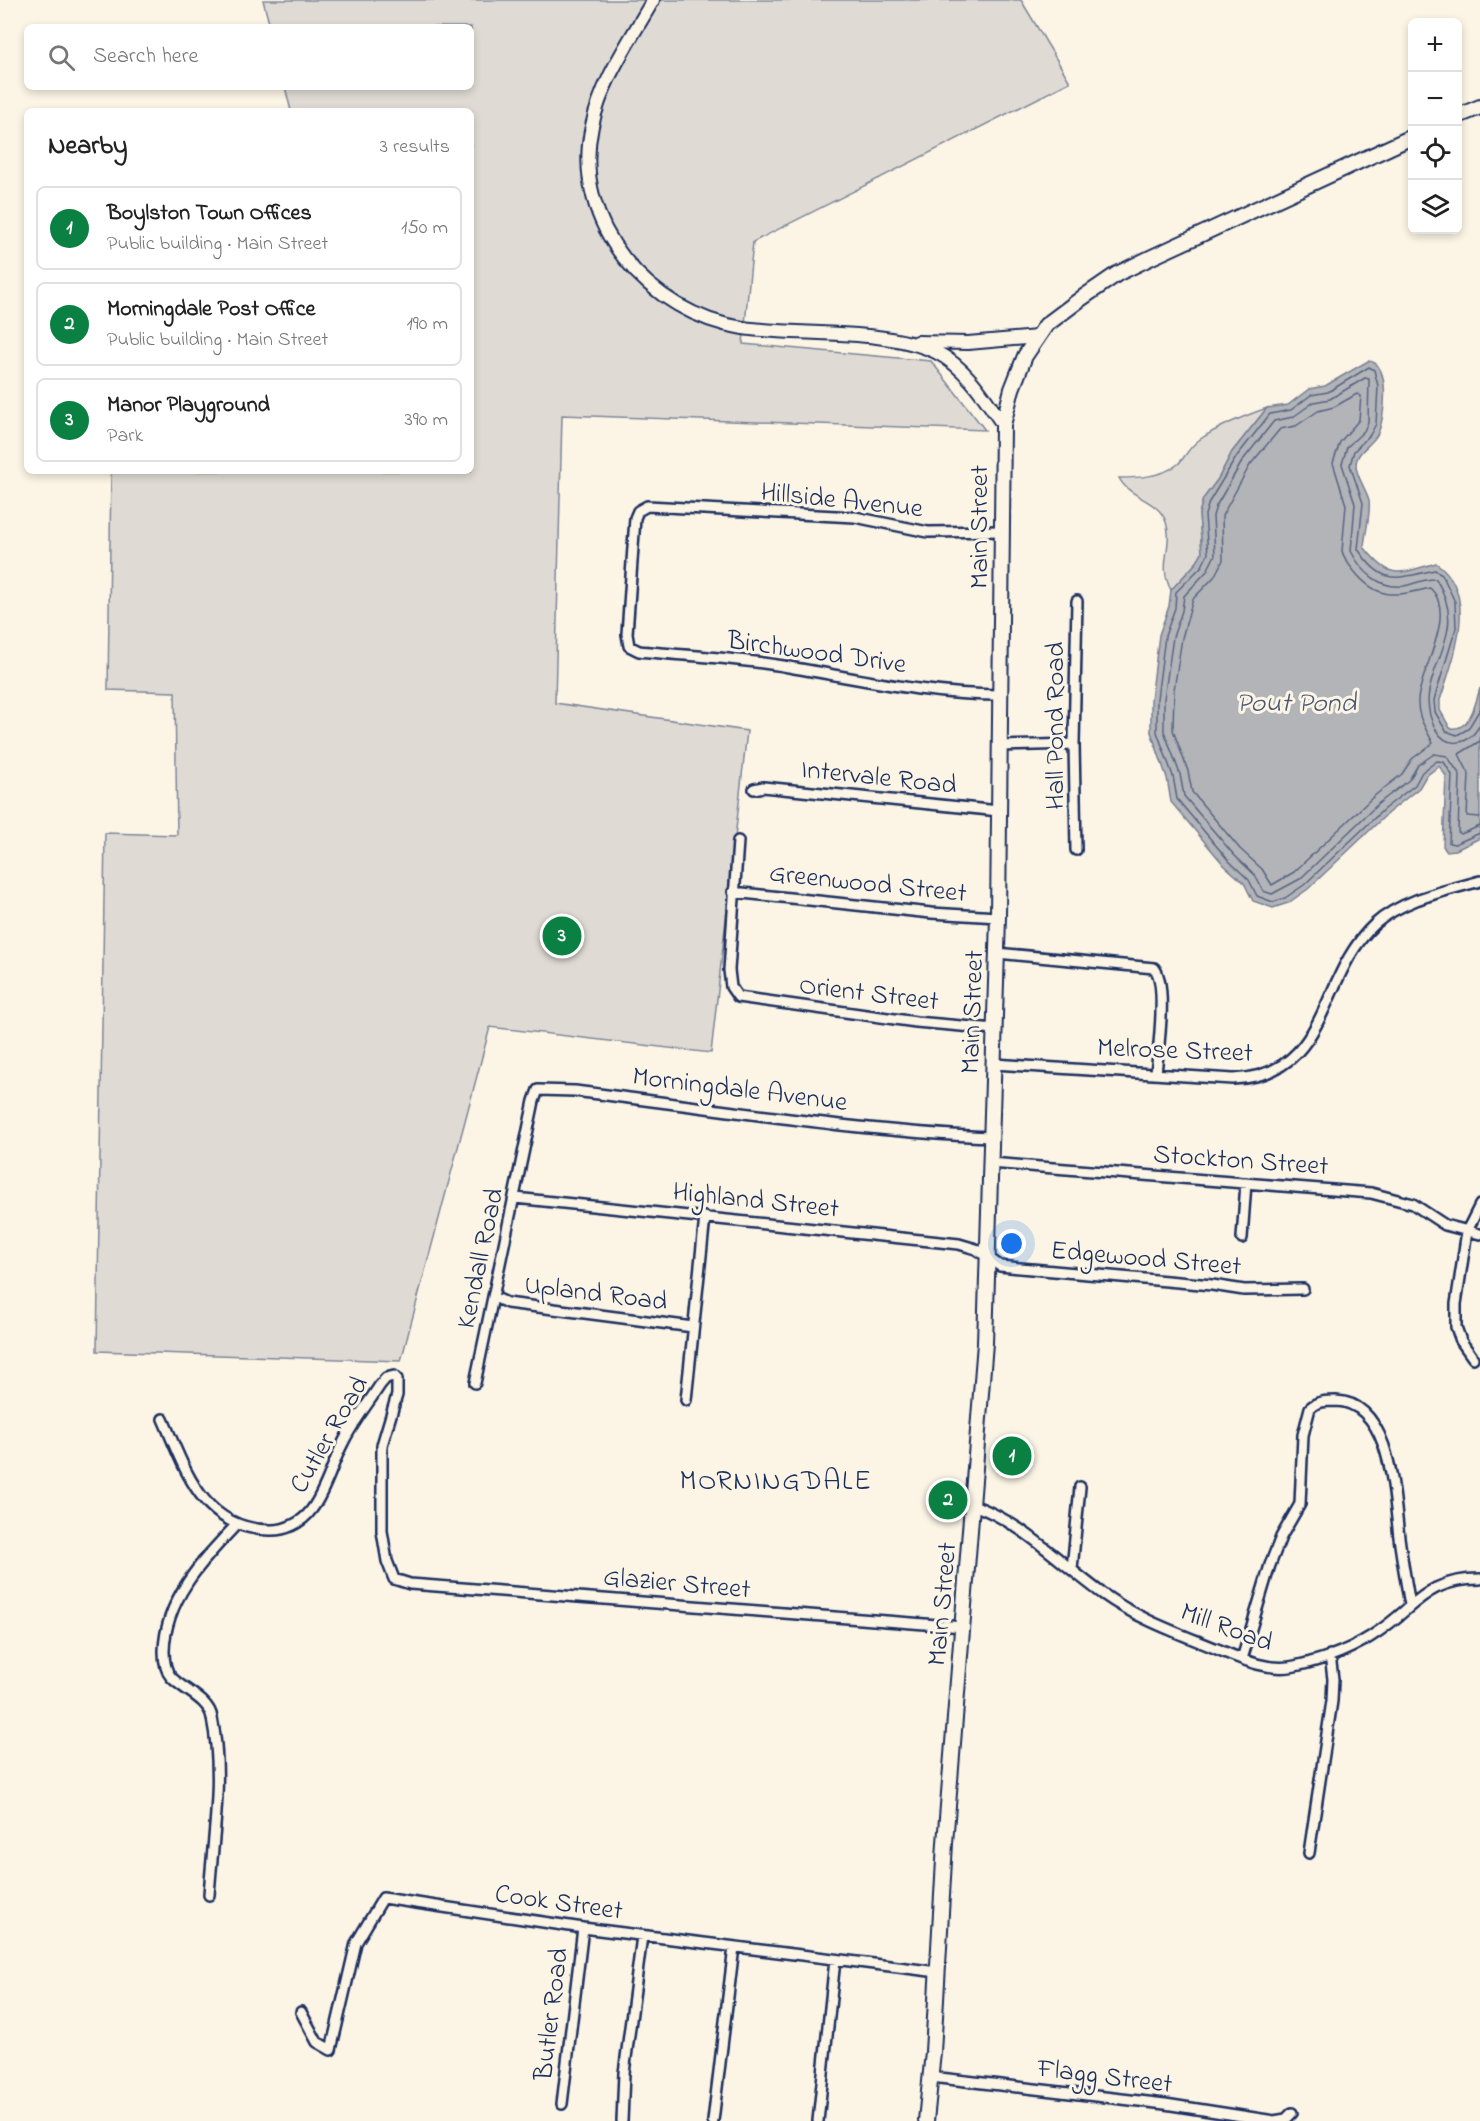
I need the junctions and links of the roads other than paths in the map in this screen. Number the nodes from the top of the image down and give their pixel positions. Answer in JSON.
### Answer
{"nodes":[{"id":1,"x":653,"y":0,"type":"edge"},
{"id":2,"x":1480,"y":106,"type":"edge"},
{"id":3,"x":1462,"y":114,"type":"edge"},
{"id":4,"x":1408,"y":138,"type":"edge"},
{"id":5,"x":1037,"y":337,"type":"junction"},
{"id":6,"x":907,"y":342,"type":"junction"},
{"id":7,"x":1003,"y":425,"type":"junction"},
{"id":8,"x":1002,"y":531,"type":"junction"},
{"id":9,"x":1077,"y":601,"type":"dead end"},
{"id":10,"x":629,"y":646,"type":"joint"},
{"id":11,"x":1001,"y":695,"type":"junction"},
{"id":12,"x":1074,"y":744,"type":"junction"},
{"id":13,"x":1000,"y":746,"type":"junction"},
{"id":14,"x":754,"y":789,"type":"dead end"},
{"id":15,"x":999,"y":811,"type":"junction"},
{"id":16,"x":738,"y":841,"type":"dead end"},
{"id":17,"x":1076,"y":850,"type":"dead end"},
{"id":18,"x":1480,"y":882,"type":"edge"},
{"id":19,"x":733,"y":892,"type":"junction"},
{"id":20,"x":998,"y":917,"type":"junction"},
{"id":21,"x":997,"y":953,"type":"junction"},
{"id":22,"x":995,"y":1029,"type":"junction"},
{"id":23,"x":994,"y":1064,"type":"junction"},
{"id":24,"x":1156,"y":1073,"type":"junction"},
{"id":25,"x":991,"y":1137,"type":"junction"},
{"id":26,"x":525,"y":1143,"type":"joint"},
{"id":27,"x":990,"y":1163,"type":"junction"},
{"id":28,"x":1246,"y":1184,"type":"junction"},
{"id":29,"x":515,"y":1198,"type":"junction"},
{"id":30,"x":1480,"y":1205,"type":"edge"},
{"id":31,"x":705,"y":1217,"type":"junction"},
{"id":32,"x":1467,"y":1231,"type":"junction"},
{"id":33,"x":1480,"y":1234,"type":"edge"},
{"id":34,"x":1242,"y":1238,"type":"dead end"},
{"id":35,"x":988,"y":1258,"type":"junction"},
{"id":36,"x":1303,"y":1289,"type":"dead end"},
{"id":37,"x":494,"y":1297,"type":"junction"},
{"id":38,"x":693,"y":1327,"type":"junction"},
{"id":39,"x":1473,"y":1358,"type":"dead end"},
{"id":40,"x":475,"y":1383,"type":"dead end"},
{"id":41,"x":686,"y":1400,"type":"dead end"},
{"id":42,"x":163,"y":1419,"type":"dead end"},
{"id":43,"x":1080,"y":1486,"type":"dead end"},
{"id":44,"x":973,"y":1505,"type":"junction"},
{"id":45,"x":237,"y":1524,"type":"junction"},
{"id":46,"x":1072,"y":1569,"type":"junction"},
{"id":47,"x":392,"y":1573,"type":"joint"},
{"id":48,"x":1480,"y":1579,"type":"edge"},
{"id":49,"x":1410,"y":1605,"type":"junction"},
{"id":50,"x":963,"y":1627,"type":"junction"},
{"id":51,"x":1330,"y":1655,"type":"junction"},
{"id":52,"x":1242,"y":1659,"type":"junction"},
{"id":53,"x":1309,"y":1853,"type":"dead end"},
{"id":54,"x":209,"y":1895,"type":"dead end"},
{"id":55,"x":583,"y":1928,"type":"junction"},
{"id":56,"x":642,"y":1936,"type":"junction"},
{"id":57,"x":734,"y":1947,"type":"junction"},
{"id":58,"x":836,"y":1960,"type":"junction"},
{"id":59,"x":938,"y":1972,"type":"junction"},
{"id":60,"x":301,"y":2012,"type":"dead end"},
{"id":61,"x":931,"y":2078,"type":"junction"},
{"id":62,"x":562,"y":2104,"type":"dead end"},
{"id":63,"x":1292,"y":2113,"type":"dead end"},
{"id":64,"x":622,"y":2121,"type":"edge"},
{"id":65,"x":713,"y":2121,"type":"edge"},
{"id":66,"x":818,"y":2121,"type":"edge"},
{"id":67,"x":926,"y":2121,"type":"edge"},
{"id":68,"x":1274,"y":2121,"type":"edge"}],
"edges":[{"from":1,"to":6,"type":"street"},
{"from":2,"to":3,"type":"main road"},
{"from":4,"to":5,"type":"main road","name":"Main Street"},
{"from":5,"to":6,"type":"street"},
{"from":5,"to":7,"type":"main road","name":"Main Street"},
{"from":6,"to":7,"type":"street"},
{"from":7,"to":8,"type":"main road","name":"Main Street"},
{"from":8,"to":10,"type":"street","name":"Hillside Avenue"},
{"from":8,"to":11,"type":"main road","name":"Main Street"},
{"from":9,"to":12,"type":"street","name":"Hall Pond Road"},
{"from":10,"to":11,"type":"street","name":"Birchwood Drive"},
{"from":11,"to":13,"type":"main road","name":"Main Street"},
{"from":12,"to":13,"type":"street"},
{"from":12,"to":17,"type":"street","name":"Hall Pond Road"},
{"from":13,"to":15,"type":"main road","name":"Main Street"},
{"from":14,"to":15,"type":"street","name":"Intervale Road"},
{"from":15,"to":20,"type":"main road","name":"Main Street"},
{"from":16,"to":19,"type":"street"},
{"from":18,"to":24,"type":"street","name":"Melrose Street"},
{"from":19,"to":20,"type":"street","name":"Greenwood Street"},
{"from":19,"to":22,"type":"street","name":"Orient Street"},
{"from":20,"to":21,"type":"main road","name":"Main Street"},
{"from":21,"to":22,"type":"main road","name":"Main Street"},
{"from":21,"to":24,"type":"street"},
{"from":22,"to":23,"type":"main road","name":"Main Street"},
{"from":23,"to":24,"type":"street","name":"Melrose Street"},
{"from":23,"to":25,"type":"main road","name":"Main Street"},
{"from":25,"to":26,"type":"street","name":"Morningdale Avenue"},
{"from":25,"to":27,"type":"main road","name":"Main Street"},
{"from":26,"to":29,"type":"street","name":"Kendall Road"},
{"from":27,"to":28,"type":"street","name":"Stockton Street"},
{"from":27,"to":35,"type":"main road","name":"Main Street"},
{"from":28,"to":32,"type":"street","name":"Stockton Street"},
{"from":28,"to":34,"type":"street"},
{"from":29,"to":31,"type":"street","name":"Highland Street"},
{"from":29,"to":37,"type":"street","name":"Kendall Road"},
{"from":30,"to":32,"type":"street"},
{"from":31,"to":35,"type":"street","name":"Highland Street"},
{"from":31,"to":38,"type":"street"},
{"from":32,"to":33,"type":"street","name":"Stockton Street"},
{"from":32,"to":39,"type":"street"},
{"from":35,"to":36,"type":"street","name":"Edgewood Street"},
{"from":35,"to":44,"type":"main road","name":"Main Street"},
{"from":37,"to":38,"type":"street","name":"Upland Road"},
{"from":37,"to":40,"type":"street","name":"Kendall Road"},
{"from":38,"to":41,"type":"street"},
{"from":42,"to":45,"type":"street","name":"Cutler Road"},
{"from":43,"to":46,"type":"street"},
{"from":44,"to":46,"type":"street","name":"Mill Road"},
{"from":44,"to":50,"type":"main road","name":"Main Street"},
{"from":45,"to":47,"type":"street","name":"Cutler Road"},
{"from":45,"to":54,"type":"street"},
{"from":46,"to":52,"type":"street","name":"Mill Road"},
{"from":47,"to":50,"type":"street","name":"Glazier Street"},
{"from":48,"to":49,"type":"street","name":"Mill Road"},
{"from":49,"to":51,"type":"street","name":"Mill Road"},
{"from":49,"to":52,"type":"street"},
{"from":50,"to":59,"type":"main road","name":"Main Street"},
{"from":51,"to":52,"type":"street","name":"Mill Road"},
{"from":51,"to":53,"type":"street"},
{"from":55,"to":56,"type":"street","name":"Cook Street"},
{"from":55,"to":60,"type":"street","name":"Cook Street"},
{"from":55,"to":62,"type":"street","name":"Butler Road"},
{"from":56,"to":57,"type":"street","name":"Cook Street"},
{"from":56,"to":64,"type":"street"},
{"from":57,"to":58,"type":"street","name":"Cook Street"},
{"from":57,"to":65,"type":"street"},
{"from":58,"to":59,"type":"street","name":"Cook Street"},
{"from":58,"to":66,"type":"street"},
{"from":59,"to":61,"type":"main road","name":"Main Street"},
{"from":61,"to":67,"type":"main road","name":"Main Street"},
{"from":61,"to":68,"type":"street","name":"Flagg Street"},
{"from":63,"to":68,"type":"street","name":"Flagg Street"}]}
